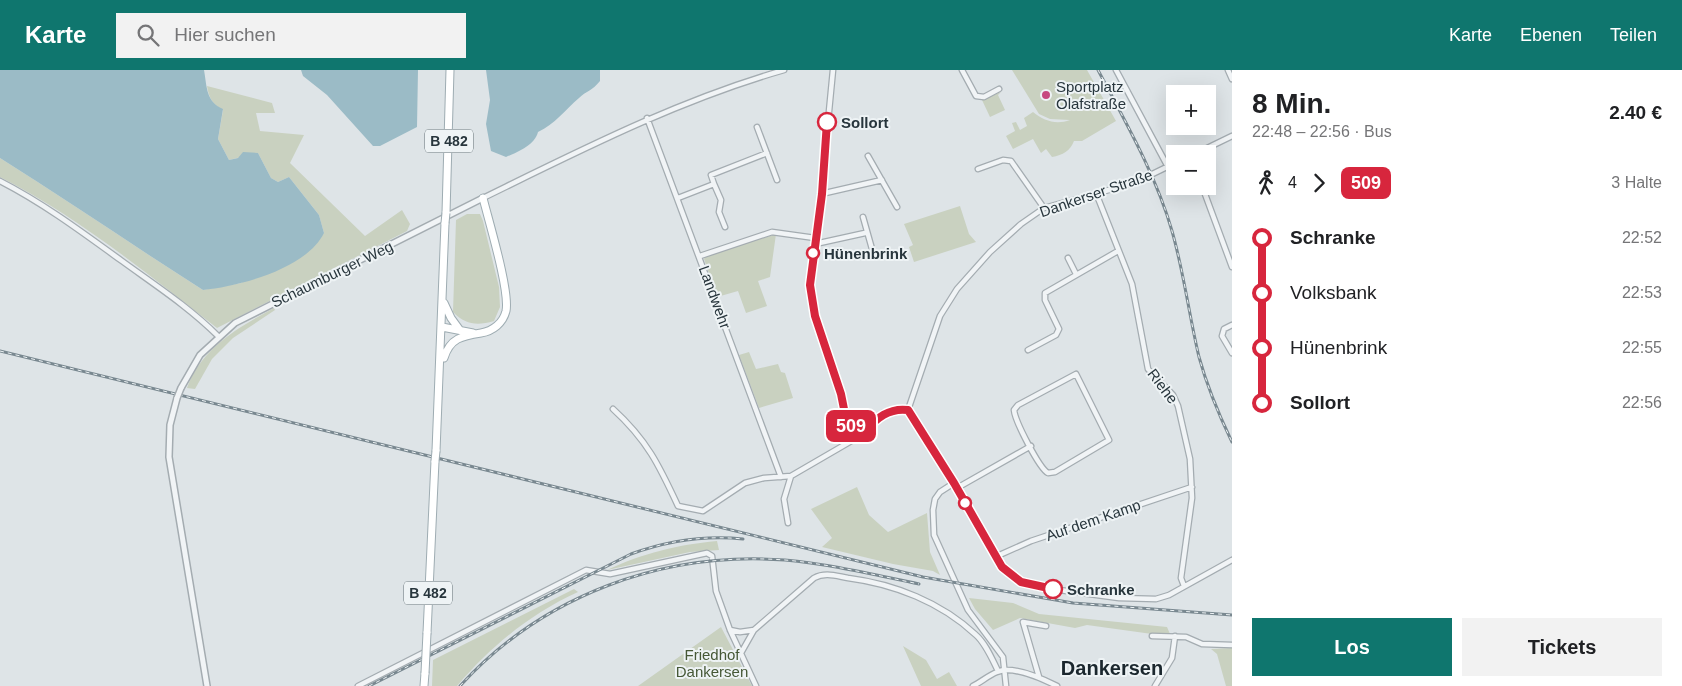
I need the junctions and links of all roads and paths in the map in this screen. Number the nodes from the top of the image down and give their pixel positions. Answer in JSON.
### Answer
{"nodes":[{"id":1,"x":450,"y":70,"type":"edge"},
{"id":2,"x":784,"y":70,"type":"edge"},
{"id":3,"x":833,"y":70,"type":"edge"},
{"id":4,"x":962,"y":70,"type":"edge"},
{"id":5,"x":1116,"y":70,"type":"edge"},
{"id":6,"x":1228,"y":70,"type":"edge"},
{"id":7,"x":1232,"y":78,"type":"edge"},
{"id":8,"x":999,"y":89,"type":"dead end"},
{"id":9,"x":647,"y":118,"type":"junction"},
{"id":10,"x":757,"y":127,"type":"dead end"},
{"id":11,"x":1232,"y":136,"type":"edge"},
{"id":12,"x":1214,"y":145,"type":"edge"},
{"id":13,"x":766,"y":153,"type":"junction"},
{"id":14,"x":868,"y":156,"type":"dead end"},
{"id":15,"x":1166,"y":163,"type":"edge"},
{"id":16,"x":1166,"y":168,"type":"edge"},
{"id":17,"x":978,"y":169,"type":"dead end"},
{"id":18,"x":777,"y":180,"type":"dead end"},
{"id":19,"x":882,"y":180,"type":"junction"},
{"id":20,"x":0,"y":181,"type":"edge"},
{"id":21,"x":714,"y":184,"type":"junction"},
{"id":22,"x":1096,"y":193,"type":"junction"},
{"id":23,"x":822,"y":194,"type":"junction"},
{"id":24,"x":1205,"y":195,"type":"edge"},
{"id":25,"x":484,"y":198,"type":"junction"},
{"id":26,"x":678,"y":198,"type":"junction"},
{"id":27,"x":897,"y":207,"type":"dead end"},
{"id":28,"x":1044,"y":208,"type":"junction"},
{"id":29,"x":863,"y":217,"type":"dead end"},
{"id":30,"x":725,"y":227,"type":"dead end"},
{"id":31,"x":866,"y":233,"type":"junction"},
{"id":32,"x":815,"y":238,"type":"junction"},
{"id":33,"x":814,"y":244,"type":"junction"},
{"id":34,"x":1118,"y":251,"type":"junction"},
{"id":35,"x":700,"y":256,"type":"junction"},
{"id":36,"x":874,"y":256,"type":"dead end"},
{"id":37,"x":1068,"y":258,"type":"dead end"},
{"id":38,"x":1232,"y":267,"type":"edge"},
{"id":39,"x":1076,"y":274,"type":"junction"},
{"id":40,"x":443,"y":300,"type":"junction"},
{"id":41,"x":1232,"y":325,"type":"edge"},
{"id":42,"x":459,"y":329,"type":"junction"},
{"id":43,"x":442,"y":331,"type":"junction"},
{"id":44,"x":476,"y":333,"type":"junction"},
{"id":45,"x":218,"y":336,"type":"junction"},
{"id":46,"x":463,"y":336,"type":"junction"},
{"id":47,"x":1028,"y":350,"type":"dead end"},
{"id":48,"x":1232,"y":352,"type":"edge"},
{"id":49,"x":441,"y":366,"type":"junction"},
{"id":50,"x":613,"y":409,"type":"dead end"},
{"id":51,"x":908,"y":410,"type":"junction"},
{"id":52,"x":859,"y":436,"type":"junction"},
{"id":53,"x":1031,"y":446,"type":"junction"},
{"id":54,"x":791,"y":476,"type":"junction"},
{"id":55,"x":781,"y":477,"type":"junction"},
{"id":56,"x":954,"y":483,"type":"junction"},
{"id":57,"x":1192,"y":487,"type":"junction"},
{"id":58,"x":957,"y":488,"type":"junction"},
{"id":59,"x":788,"y":523,"type":"dead end"},
{"id":60,"x":995,"y":556,"type":"junction"},
{"id":61,"x":1232,"y":560,"type":"edge"},
{"id":62,"x":1184,"y":586,"type":"junction"},
{"id":63,"x":1046,"y":626,"type":"dead end"},
{"id":64,"x":730,"y":630,"type":"junction"},
{"id":65,"x":754,"y":630,"type":"junction"},
{"id":66,"x":1152,"y":636,"type":"dead end"},
{"id":67,"x":1175,"y":636,"type":"junction"},
{"id":68,"x":1232,"y":645,"type":"edge"},
{"id":69,"x":741,"y":653,"type":"junction"},
{"id":70,"x":998,"y":671,"type":"junction"},
{"id":71,"x":1005,"y":671,"type":"junction"},
{"id":72,"x":1039,"y":677,"type":"junction"},
{"id":73,"x":207,"y":686,"type":"edge"},
{"id":74,"x":358,"y":686,"type":"edge"},
{"id":75,"x":424,"y":686,"type":"edge"},
{"id":76,"x":756,"y":686,"type":"edge"},
{"id":77,"x":973,"y":686,"type":"edge"},
{"id":78,"x":1006,"y":686,"type":"edge"},
{"id":79,"x":1057,"y":686,"type":"edge"},
{"id":80,"x":1155,"y":686,"type":"edge"}],
"edges":[{"from":1,"to":40,"type":"main road","number":"B 482","bridge":true},
{"from":2,"to":9,"type":"street","name":"Schaumburger Weg"},
{"from":3,"to":23,"type":"street"},
{"from":4,"to":8,"type":"street"},
{"from":5,"to":15,"type":"street"},
{"from":6,"to":7,"type":"street"},
{"from":9,"to":25,"type":"street","name":"Schaumburger Weg"},
{"from":9,"to":26,"type":"street","name":"Landwehr"},
{"from":10,"to":13,"type":"street"},
{"from":11,"to":12,"type":"street"},
{"from":13,"to":18,"type":"street"},
{"from":13,"to":21,"type":"street"},
{"from":14,"to":19,"type":"street"},
{"from":16,"to":22,"type":"street","name":"Dankerser Straße"},
{"from":17,"to":28,"type":"street"},
{"from":19,"to":23,"type":"street"},
{"from":19,"to":27,"type":"street"},
{"from":20,"to":45,"type":"street"},
{"from":21,"to":26,"type":"street"},
{"from":21,"to":30,"type":"street"},
{"from":22,"to":28,"type":"street","name":"Dankerser Straße"},
{"from":22,"to":34,"type":"street","name":"Riehe"},
{"from":23,"to":32,"type":"street"},
{"from":24,"to":38,"type":"street"},
{"from":25,"to":44,"type":"main road"},
{"from":25,"to":45,"type":"street","name":"Schaumburger Weg"},
{"from":26,"to":35,"type":"street","name":"Landwehr"},
{"from":28,"to":51,"type":"street","name":"Dankerser Straße"},
{"from":29,"to":31,"type":"street"},
{"from":31,"to":33,"type":"street"},
{"from":31,"to":36,"type":"street"},
{"from":32,"to":33,"type":"street"},
{"from":32,"to":35,"type":"street"},
{"from":33,"to":52,"type":"street"},
{"from":34,"to":39,"type":"street"},
{"from":34,"to":57,"type":"street","name":"Riehe"},
{"from":35,"to":55,"type":"street","name":"Landwehr"},
{"from":37,"to":39,"type":"street"},
{"from":39,"to":47,"type":"street"},
{"from":40,"to":42,"type":"main road"},
{"from":40,"to":43,"type":"main road","number":"B 482"},
{"from":41,"to":48,"type":"street"},
{"from":42,"to":43,"type":"main road"},
{"from":42,"to":44,"type":"main road"},
{"from":43,"to":46,"type":"main road"},
{"from":43,"to":49,"type":"main road","number":"B 482"},
{"from":44,"to":46,"type":"main road"},
{"from":45,"to":73,"type":"street","name":"Schaumburger Weg","bridge":true},
{"from":46,"to":49,"type":"main road"},
{"from":49,"to":75,"type":"main road","number":"B 482","bridge":true},
{"from":50,"to":55,"type":"street"},
{"from":51,"to":52,"type":"street"},
{"from":51,"to":56,"type":"street"},
{"from":52,"to":54,"type":"street"},
{"from":53,"to":53,"type":"street"},
{"from":53,"to":58,"type":"street"},
{"from":54,"to":55,"type":"street"},
{"from":54,"to":59,"type":"street"},
{"from":56,"to":58,"type":"street"},
{"from":56,"to":71,"type":"street"},
{"from":57,"to":60,"type":"street","name":"Auf dem Kamp"},
{"from":57,"to":62,"type":"street","name":"Riehe"},
{"from":58,"to":60,"type":"street"},
{"from":60,"to":62,"type":"street"},
{"from":61,"to":62,"type":"street"},
{"from":63,"to":72,"type":"street"},
{"from":64,"to":65,"type":"street"},
{"from":64,"to":69,"type":"street"},
{"from":64,"to":74,"type":"street"},
{"from":65,"to":69,"type":"street"},
{"from":65,"to":70,"type":"street"},
{"from":66,"to":67,"type":"street"},
{"from":67,"to":68,"type":"street"},
{"from":67,"to":80,"type":"street"},
{"from":69,"to":76,"type":"street"},
{"from":70,"to":71,"type":"street"},
{"from":70,"to":77,"type":"street"},
{"from":71,"to":72,"type":"street"},
{"from":71,"to":78,"type":"street"},
{"from":72,"to":79,"type":"street"}]}
